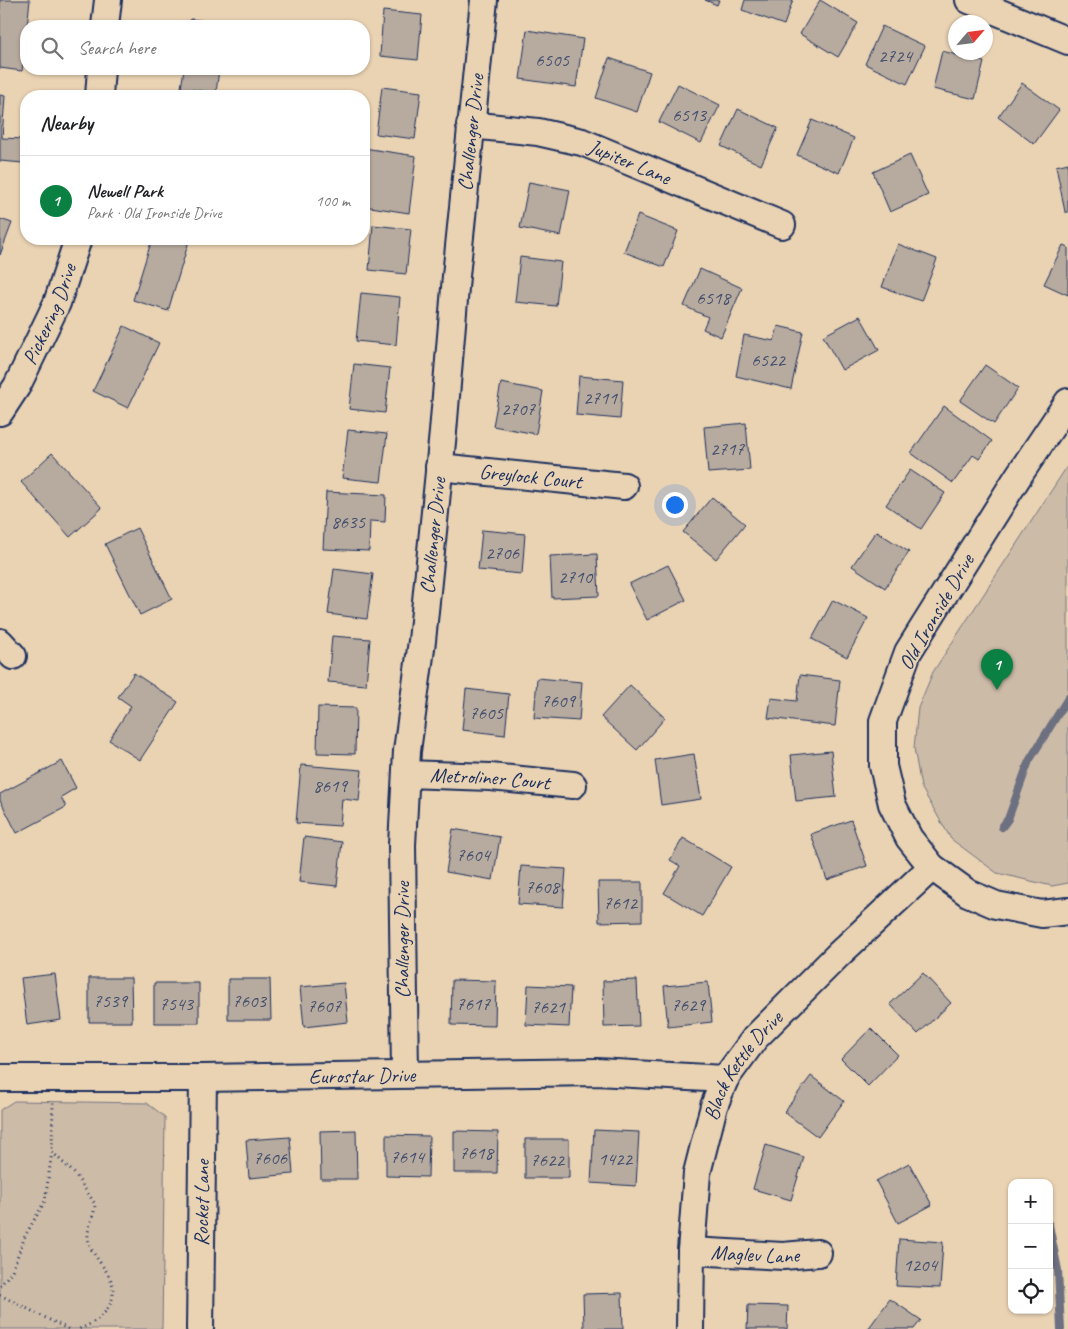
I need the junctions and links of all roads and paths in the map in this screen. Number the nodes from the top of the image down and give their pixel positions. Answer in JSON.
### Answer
{"nodes":[{"id":1,"x":108,"y":0,"type":"edge"},
{"id":2,"x":484,"y":0,"type":"edge"},
{"id":3,"x":969,"y":0,"type":"edge"},
{"id":4,"x":106,"y":20,"type":"edge"},
{"id":5,"x":1068,"y":42,"type":"edge"},
{"id":6,"x":101,"y":75,"type":"edge"},
{"id":7,"x":99,"y":90,"type":"edge"},
{"id":8,"x":470,"y":125,"type":"junction"},
{"id":9,"x":782,"y":226,"type":"dead end"},
{"id":10,"x":76,"y":245,"type":"edge"},
{"id":11,"x":1068,"y":402,"type":"edge"},
{"id":12,"x":0,"y":412,"type":"edge"},
{"id":13,"x":439,"y":467,"type":"junction"},
{"id":14,"x":624,"y":486,"type":"dead end"},
{"id":15,"x":406,"y":774,"type":"junction"},
{"id":16,"x":573,"y":786,"type":"dead end"},
{"id":17,"x":932,"y":867,"type":"junction"},
{"id":18,"x":1068,"y":911,"type":"edge"},
{"id":19,"x":405,"y":1074,"type":"junction"},
{"id":20,"x":0,"y":1078,"type":"edge"},
{"id":21,"x":203,"y":1078,"type":"junction"},
{"id":22,"x":725,"y":1079,"type":"junction"},
{"id":23,"x":53,"y":1094,"type":"dead end"},
{"id":24,"x":52,"y":1152,"type":"junction"},
{"id":25,"x":691,"y":1251,"type":"junction"},
{"id":26,"x":818,"y":1252,"type":"dead end"},
{"id":27,"x":0,"y":1286,"type":"edge"},
{"id":28,"x":0,"y":1295,"type":"edge"},
{"id":29,"x":68,"y":1329,"type":"edge"},
{"id":30,"x":80,"y":1329,"type":"edge"},
{"id":31,"x":200,"y":1329,"type":"edge"},
{"id":32,"x":690,"y":1329,"type":"edge"}],
"edges":[{"from":1,"to":4,"type":"street"},
{"from":2,"to":8,"type":"street","name":"Challenger Drive"},
{"from":3,"to":5,"type":"street"},
{"from":6,"to":7,"type":"street"},
{"from":8,"to":9,"type":"street","name":"Jupiter Lane"},
{"from":8,"to":13,"type":"street","name":"Challenger Drive"},
{"from":10,"to":12,"type":"street","name":"Pickering Drive"},
{"from":11,"to":17,"type":"street","name":"Old Ironside Drive"},
{"from":13,"to":14,"type":"street","name":"Greylock Court"},
{"from":13,"to":15,"type":"street","name":"Challenger Drive"},
{"from":15,"to":16,"type":"street","name":"Metroliner Court"},
{"from":15,"to":19,"type":"street","name":"Challenger Drive"},
{"from":17,"to":18,"type":"street","name":"Old Ironside Drive"},
{"from":17,"to":22,"type":"street","name":"Black Kettle Drive"},
{"from":19,"to":21,"type":"street","name":"Eurostar Drive"},
{"from":19,"to":22,"type":"street","name":"Eurostar Drive"},
{"from":20,"to":21,"type":"street","name":"Eurostar Drive"},
{"from":21,"to":31,"type":"street","name":"Rocket Lane"},
{"from":22,"to":25,"type":"street","name":"Black Kettle Drive"},
{"from":23,"to":24,"type":"path"},
{"from":24,"to":27,"type":"path"},
{"from":24,"to":30,"type":"path"},
{"from":25,"to":26,"type":"street","name":"Maglev Lane"},
{"from":25,"to":32,"type":"street","name":"Black Kettle Drive"},
{"from":28,"to":29,"type":"path"}]}
